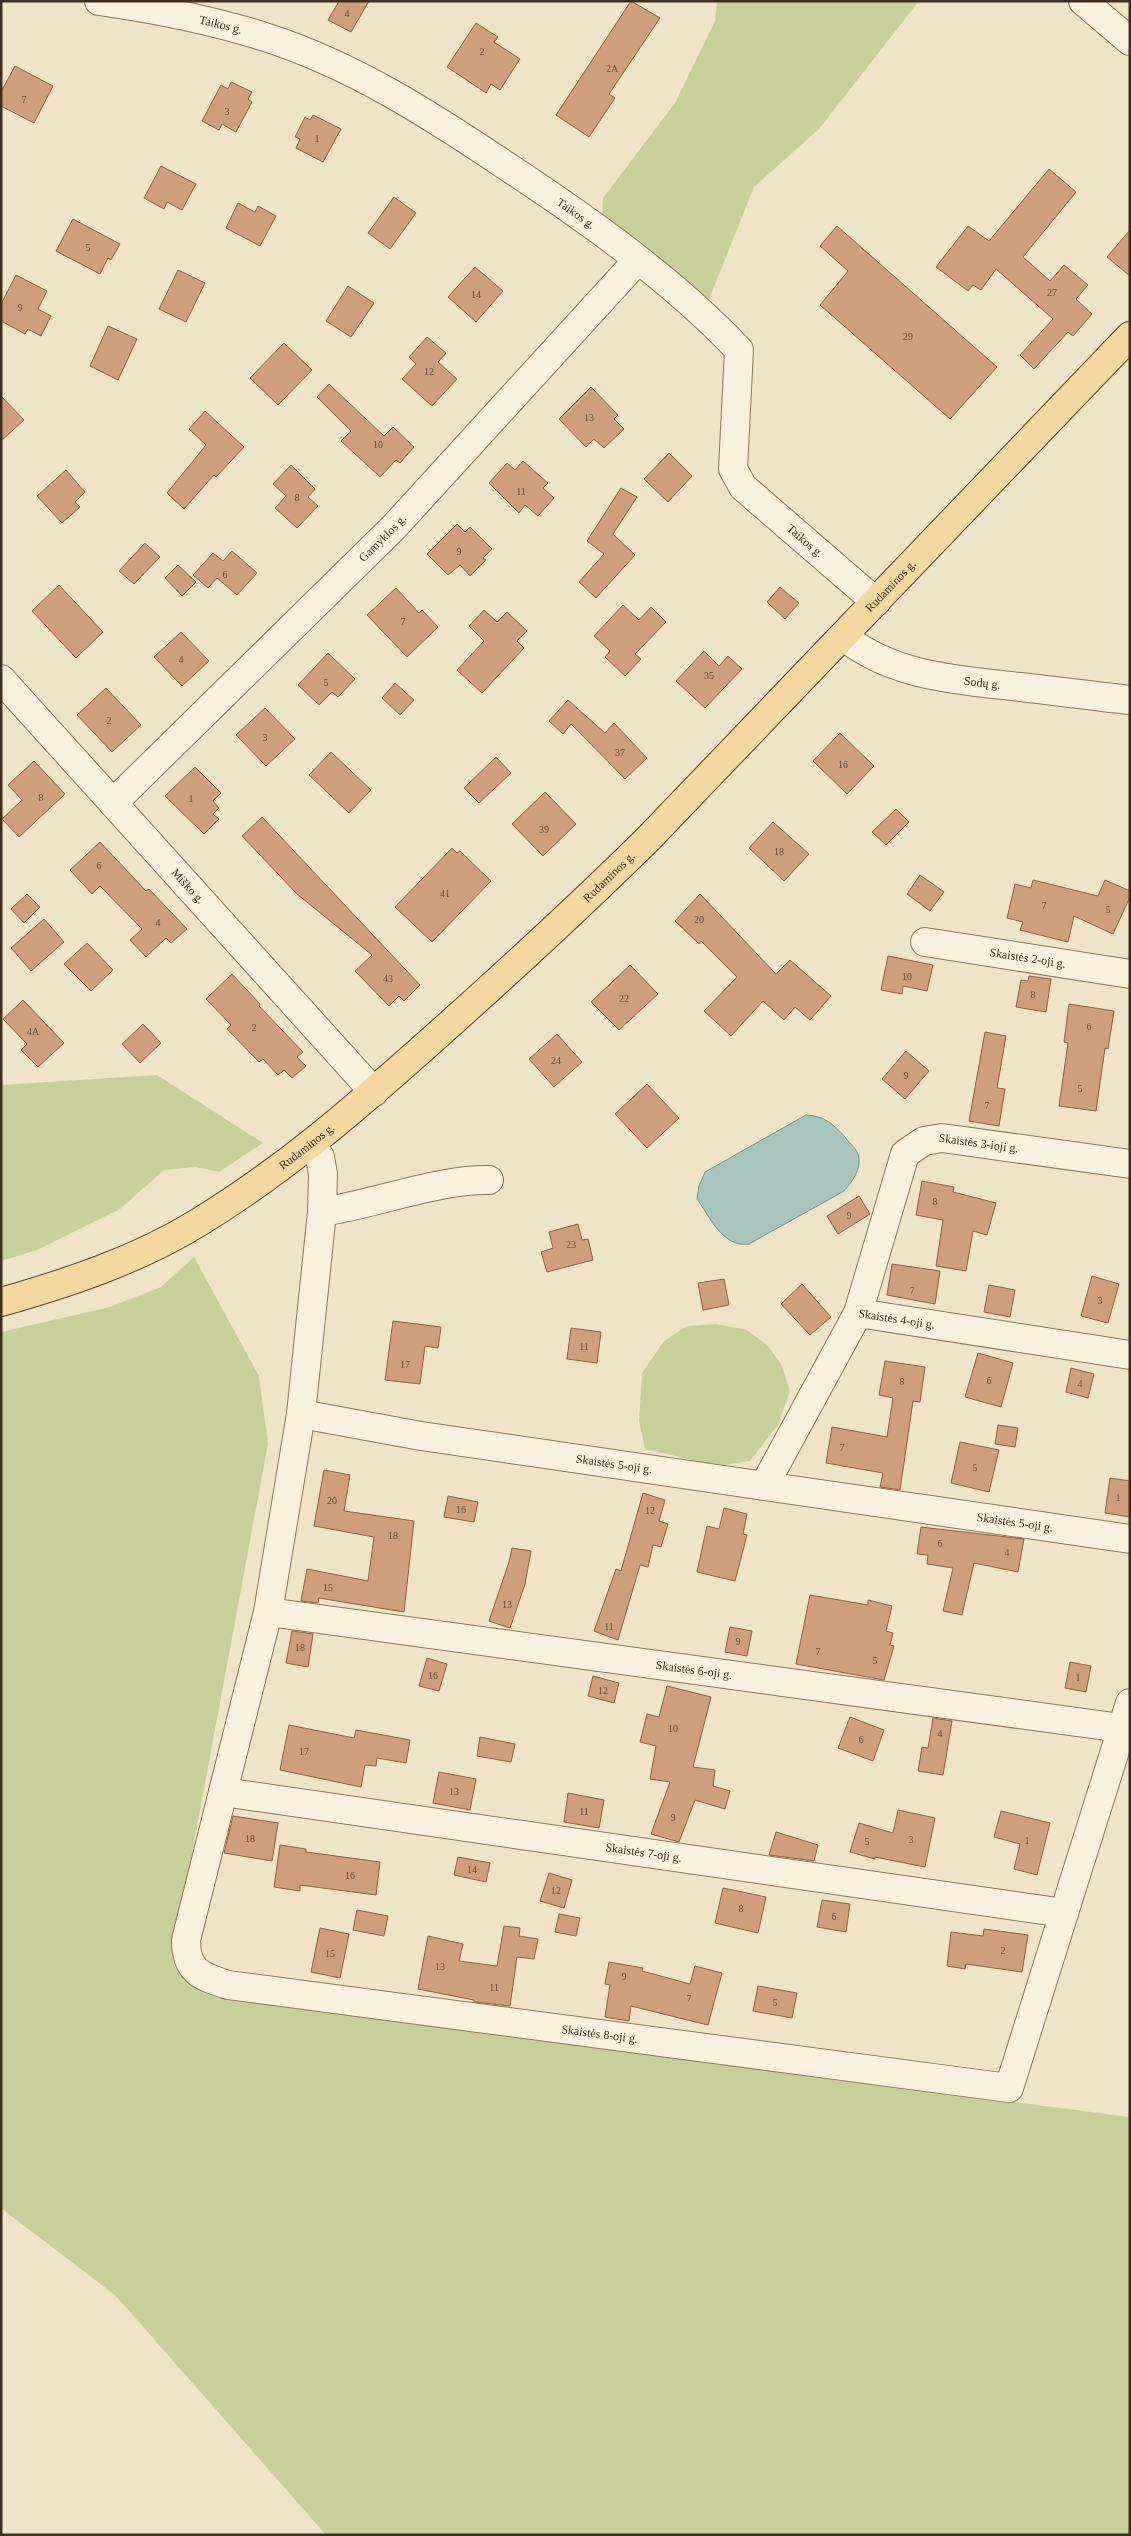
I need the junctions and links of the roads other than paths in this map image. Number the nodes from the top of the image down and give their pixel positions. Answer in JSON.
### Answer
{"nodes":[{"id":1,"x":99,"y":1,"type":"edge"},
{"id":2,"x":1083,"y":1,"type":"edge"},
{"id":3,"x":1130,"y":42,"type":"edge"},
{"id":4,"x":637,"y":260,"type":"junction"},
{"id":5,"x":1130,"y":336,"type":"edge"},
{"id":6,"x":876,"y":602,"type":"junction"},
{"id":7,"x":843,"y":636,"type":"junction"},
{"id":8,"x":1,"y":679,"type":"edge"},
{"id":9,"x":1130,"y":700,"type":"edge"},
{"id":10,"x":113,"y":803,"type":"junction"},
{"id":11,"x":925,"y":942,"type":"dead end"},
{"id":12,"x":1130,"y":974,"type":"edge"},
{"id":13,"x":374,"y":1092,"type":"junction"},
{"id":14,"x":312,"y":1145,"type":"junction"},
{"id":15,"x":1130,"y":1164,"type":"edge"},
{"id":16,"x":490,"y":1180,"type":"dead end"},
{"id":17,"x":322,"y":1212,"type":"junction"},
{"id":18,"x":1,"y":1302,"type":"edge"},
{"id":19,"x":858,"y":1313,"type":"junction"},
{"id":20,"x":1130,"y":1355,"type":"edge"},
{"id":21,"x":301,"y":1414,"type":"junction"},
{"id":22,"x":764,"y":1486,"type":"junction"},
{"id":23,"x":1130,"y":1539,"type":"edge"},
{"id":24,"x":268,"y":1612,"type":"junction"},
{"id":25,"x":1126,"y":1716,"type":"edge"},
{"id":26,"x":223,"y":1792,"type":"junction"},
{"id":27,"x":1064,"y":1913,"type":"junction"}],
"edges":[{"from":1,"to":4,"type":"street","name":"Taikos g."},
{"from":2,"to":3,"type":"street"},
{"from":4,"to":6,"type":"street","name":"Taikos g."},
{"from":4,"to":10,"type":"street","name":"Gamyklos g."},
{"from":5,"to":6,"type":"main road","name":"Rudaminos g."},
{"from":6,"to":7,"type":"main road","name":"Rudaminos g."},
{"from":7,"to":9,"type":"street","name":"Sodų g."},
{"from":7,"to":13,"type":"main road","name":"Rudaminos g."},
{"from":8,"to":10,"type":"street","name":"Miško g."},
{"from":10,"to":13,"type":"street","name":"Miško g."},
{"from":11,"to":12,"type":"street","name":"Skaistės 2-oji g."},
{"from":13,"to":14,"type":"main road","name":"Rudaminos g."},
{"from":14,"to":17,"type":"street"},
{"from":14,"to":18,"type":"main road","name":"Rudaminos g."},
{"from":15,"to":19,"type":"street","name":"Skaistės 3-ioji g."},
{"from":16,"to":17,"type":"street"},
{"from":17,"to":21,"type":"street"},
{"from":19,"to":20,"type":"street","name":"Skaistės 4-oji g."},
{"from":19,"to":22,"type":"street","name":"Skaistės 4-oji g."},
{"from":21,"to":22,"type":"street","name":"Skaistės 5-oji g."},
{"from":21,"to":24,"type":"street"},
{"from":22,"to":23,"type":"street","name":"Skaistės 5-oji g."},
{"from":24,"to":25,"type":"street","name":"Skaistės 6-oji g."},
{"from":24,"to":26,"type":"street"},
{"from":25,"to":27,"type":"street"},
{"from":26,"to":27,"type":"street","name":"Skaistės 7-oji g."},
{"from":26,"to":27,"type":"street","name":"Skaistės 8-oji g."}]}
